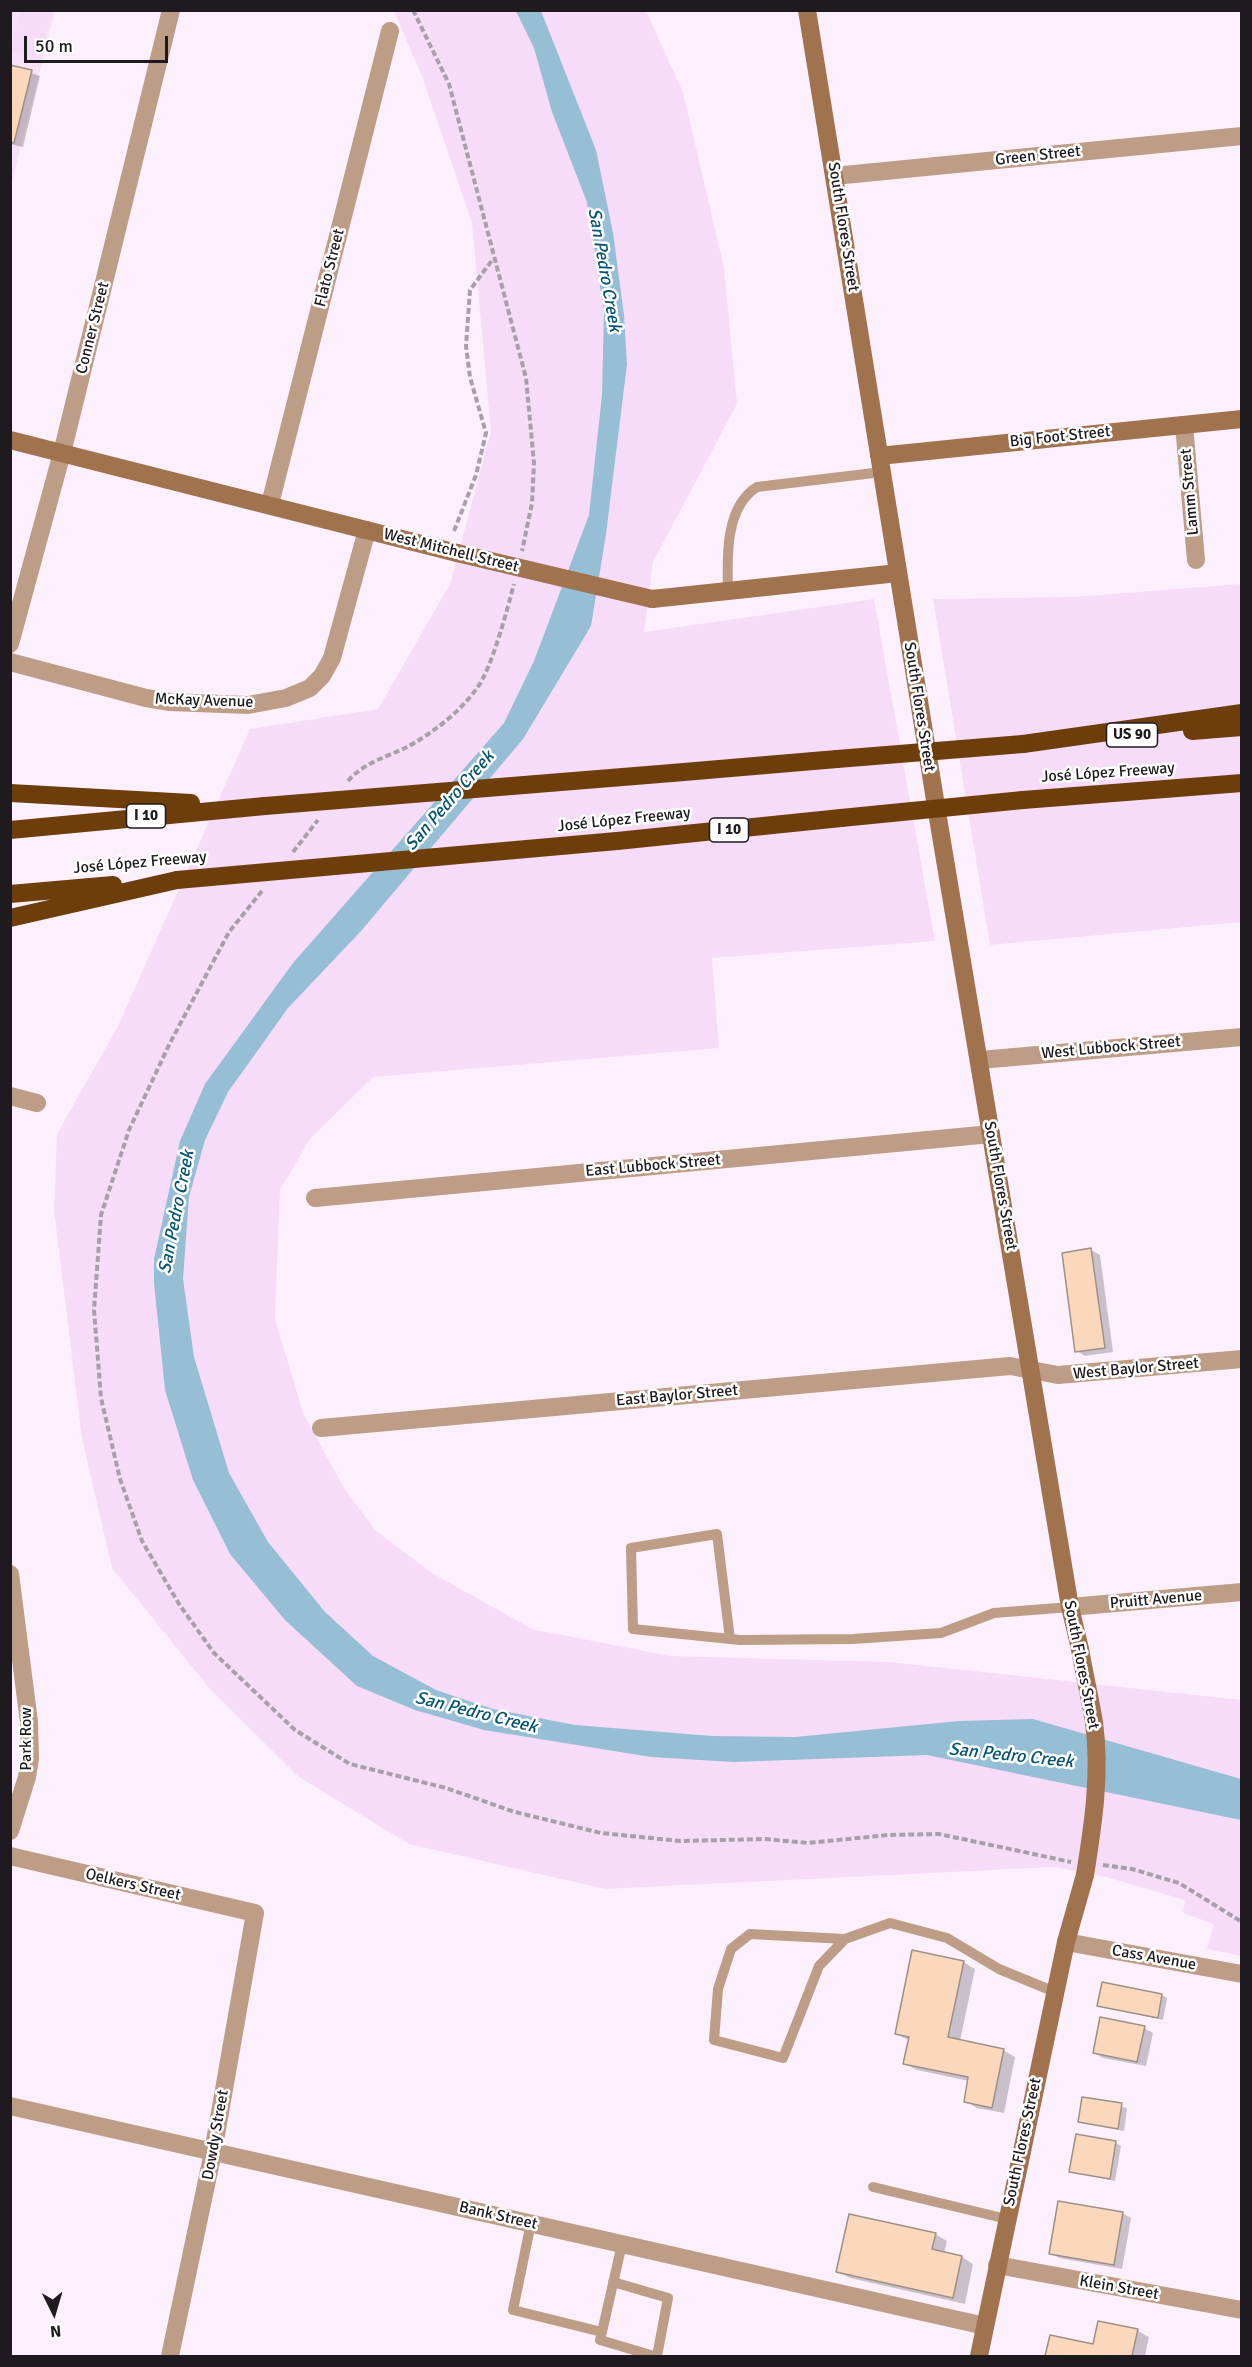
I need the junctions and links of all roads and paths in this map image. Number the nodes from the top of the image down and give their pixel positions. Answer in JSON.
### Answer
{"nodes":[{"id":1,"x":171,"y":10,"type":"edge"},
{"id":2,"x":807,"y":10,"type":"edge"},
{"id":3,"x":390,"y":31,"type":"dead end"},
{"id":4,"x":1242,"y":136,"type":"edge"},
{"id":5,"x":834,"y":176,"type":"junction"},
{"id":6,"x":493,"y":259,"type":"dead end"},
{"id":7,"x":1242,"y":419,"type":"edge"},
{"id":8,"x":1184,"y":424,"type":"junction"},
{"id":9,"x":10,"y":440,"type":"edge"},
{"id":10,"x":62,"y":453,"type":"junction"},
{"id":11,"x":881,"y":464,"type":"junction"},
{"id":12,"x":270,"y":504,"type":"junction"},
{"id":13,"x":368,"y":530,"type":"junction"},
{"id":14,"x":454,"y":531,"type":"dead end"},
{"id":15,"x":1196,"y":560,"type":"dead end"},
{"id":16,"x":898,"y":573,"type":"junction"},
{"id":17,"x":728,"y":591,"type":"junction"},
{"id":18,"x":10,"y":644,"type":"edge"},
{"id":19,"x":10,"y":662,"type":"edge"},
{"id":20,"x":1242,"y":713,"type":"edge"},
{"id":21,"x":1242,"y":727,"type":"edge"},
{"id":22,"x":1023,"y":744,"type":"junction"},
{"id":23,"x":1242,"y":783,"type":"edge"},
{"id":24,"x":10,"y":793,"type":"edge"},
{"id":25,"x":256,"y":806,"type":"junction"},
{"id":26,"x":10,"y":830,"type":"edge"},
{"id":27,"x":177,"y":880,"type":"junction"},
{"id":28,"x":10,"y":894,"type":"edge"},
{"id":29,"x":10,"y":918,"type":"edge"},
{"id":30,"x":1242,"y":1037,"type":"edge"},
{"id":31,"x":980,"y":1060,"type":"junction"},
{"id":32,"x":10,"y":1096,"type":"edge"},
{"id":33,"x":38,"y":1103,"type":"dead end"},
{"id":34,"x":992,"y":1134,"type":"junction"},
{"id":35,"x":315,"y":1198,"type":"dead end"},
{"id":36,"x":1242,"y":1359,"type":"edge"},
{"id":37,"x":1032,"y":1371,"type":"junction"},
{"id":38,"x":321,"y":1428,"type":"dead end"},
{"id":39,"x":10,"y":1574,"type":"edge"},
{"id":40,"x":1242,"y":1592,"type":"edge"},
{"id":41,"x":12,"y":1593,"type":"edge"},
{"id":42,"x":1070,"y":1608,"type":"junction"},
{"id":43,"x":730,"y":1639,"type":"junction"},
{"id":44,"x":10,"y":1831,"type":"edge"},
{"id":45,"x":10,"y":1856,"type":"edge"},
{"id":46,"x":255,"y":1913,"type":"joint"},
{"id":47,"x":845,"y":1939,"type":"junction"},
{"id":48,"x":1066,"y":1942,"type":"junction"},
{"id":49,"x":1242,"y":1974,"type":"edge"},
{"id":50,"x":1055,"y":1992,"type":"junction"},
{"id":51,"x":10,"y":2106,"type":"edge"},
{"id":52,"x":213,"y":2151,"type":"junction"},
{"id":53,"x":873,"y":2187,"type":"dead end"},
{"id":54,"x":1007,"y":2219,"type":"junction"},
{"id":55,"x":531,"y":2223,"type":"junction"},
{"id":56,"x":622,"y":2244,"type":"junction"},
{"id":57,"x":997,"y":2265,"type":"junction"},
{"id":58,"x":613,"y":2282,"type":"junction"},
{"id":59,"x":1242,"y":2310,"type":"edge"},
{"id":60,"x":985,"y":2326,"type":"junction"},
{"id":61,"x":602,"y":2331,"type":"junction"},
{"id":62,"x":170,"y":2356,"type":"edge"},
{"id":63,"x":655,"y":2356,"type":"edge"},
{"id":64,"x":979,"y":2356,"type":"edge"}],
"edges":[{"from":1,"to":10,"type":"street","name":"Conner Street"},
{"from":2,"to":5,"type":"main road","name":"South Flores Street"},
{"from":3,"to":12,"type":"street","name":"Flato Street"},
{"from":4,"to":5,"type":"street","name":"Green Street"},
{"from":5,"to":11,"type":"main road","name":"South Flores Street"},
{"from":6,"to":14,"type":"path"},
{"from":7,"to":8,"type":"main road","name":"Big Foot Street"},
{"from":8,"to":11,"type":"main road","name":"Big Foot Street"},
{"from":8,"to":15,"type":"street","name":"Lamm Street"},
{"from":9,"to":10,"type":"main road","name":"West Mitchell Street"},
{"from":10,"to":12,"type":"main road","name":"West Mitchell Street"},
{"from":10,"to":18,"type":"street","name":"Conner Street"},
{"from":11,"to":16,"type":"main road","name":"South Flores Street"},
{"from":11,"to":17,"type":"lane"},
{"from":12,"to":13,"type":"main road","name":"West Mitchell Street"},
{"from":13,"to":17,"type":"main road","name":"West Mitchell Street","bridge":true},
{"from":13,"to":19,"type":"street","name":"McKay Avenue"},
{"from":16,"to":17,"type":"main road","name":"West Mitchell Street"},
{"from":16,"to":31,"type":"main road","name":"South Flores Street"},
{"from":20,"to":22,"type":"highway","number":"I 10"},
{"from":21,"to":22,"type":"highway","number":"US 90"},
{"from":22,"to":25,"type":"highway","number":"I 10","bridge":true},
{"from":23,"to":27,"type":"highway","name":"José López Freeway","number":"I 10","bridge":true},
{"from":24,"to":25,"type":"highway"},
{"from":25,"to":26,"type":"highway","number":"I 10"},
{"from":27,"to":28,"type":"highway","name":"José López Freeway","number":"I 10"},
{"from":27,"to":29,"type":"highway"},
{"from":30,"to":31,"type":"street","name":"West Lubbock Street"},
{"from":31,"to":34,"type":"main road","name":"South Flores Street"},
{"from":32,"to":33,"type":"street"},
{"from":34,"to":35,"type":"street","name":"East Lubbock Street"},
{"from":34,"to":37,"type":"main road","name":"South Flores Street"},
{"from":36,"to":37,"type":"street","name":"West Baylor Street"},
{"from":37,"to":38,"type":"street","name":"East Baylor Street"},
{"from":37,"to":42,"type":"main road","name":"South Flores Street"},
{"from":39,"to":41,"type":"street","name":"Park Row"},
{"from":40,"to":42,"type":"street","name":"Pruitt Avenue"},
{"from":41,"to":44,"type":"street","name":"Park Row"},
{"from":42,"to":43,"type":"lane"},
{"from":42,"to":48,"type":"main road","name":"South Flores Street","bridge":true},
{"from":43,"to":43,"type":"lane"},
{"from":45,"to":46,"type":"street","name":"Oelkers Street"},
{"from":46,"to":52,"type":"street","name":"Dowdy Street"},
{"from":47,"to":47,"type":"lane"},
{"from":47,"to":50,"type":"lane"},
{"from":48,"to":49,"type":"street","name":"Cass Avenue"},
{"from":48,"to":50,"type":"main road","name":"South Flores Street"},
{"from":50,"to":54,"type":"main road","name":"South Flores Street"},
{"from":51,"to":52,"type":"street","name":"Bank Street"},
{"from":52,"to":55,"type":"street","name":"Bank Street"},
{"from":52,"to":62,"type":"street","name":"Dowdy Street"},
{"from":53,"to":54,"type":"lane"},
{"from":54,"to":57,"type":"main road","name":"South Flores Street"},
{"from":55,"to":56,"type":"street","name":"Bank Street"},
{"from":55,"to":61,"type":"lane"},
{"from":56,"to":58,"type":"lane"},
{"from":56,"to":60,"type":"street","name":"Bank Street"},
{"from":57,"to":59,"type":"street","name":"Klein Street"},
{"from":57,"to":60,"type":"main road","name":"South Flores Street"},
{"from":58,"to":61,"type":"lane"},
{"from":58,"to":63,"type":"lane"},
{"from":60,"to":64,"type":"main road","name":"South Flores Street"},
{"from":61,"to":63,"type":"lane"}]}
